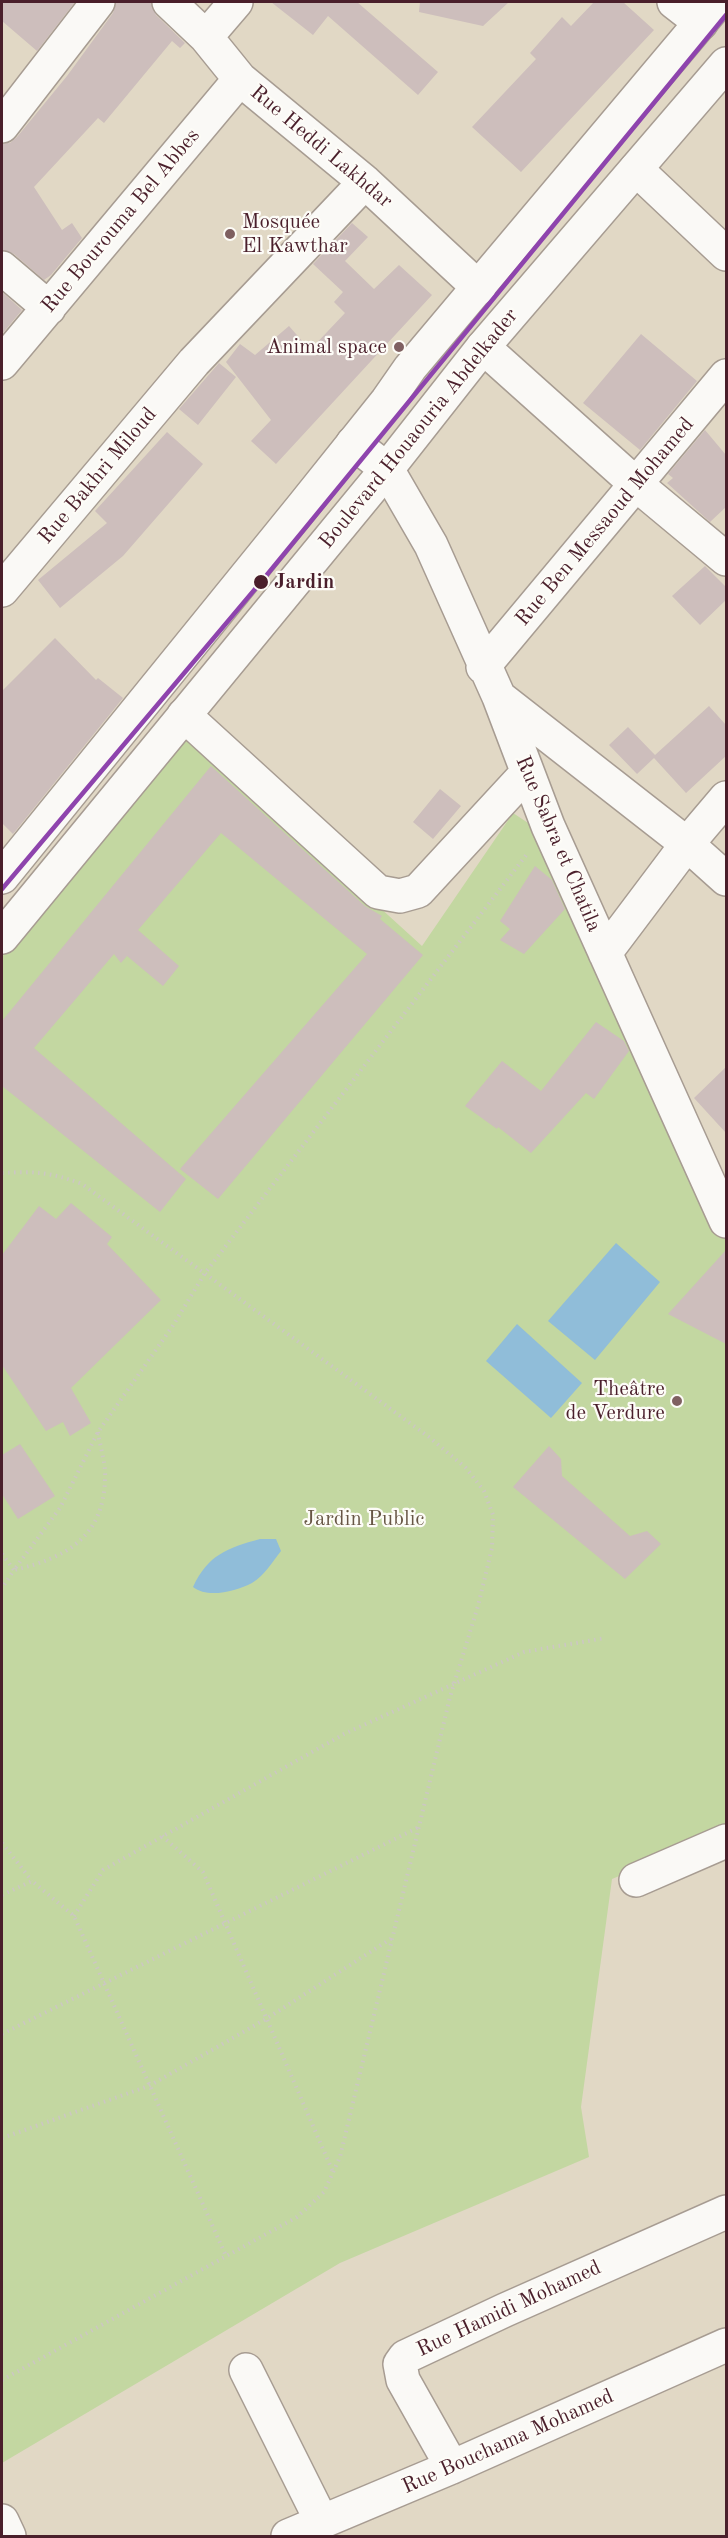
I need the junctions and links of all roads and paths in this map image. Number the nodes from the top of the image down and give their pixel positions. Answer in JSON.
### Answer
{"nodes":[{"id":1,"x":98,"y":2,"type":"edge"},
{"id":2,"x":169,"y":2,"type":"edge"},
{"id":3,"x":236,"y":2,"type":"edge"},
{"id":4,"x":674,"y":2,"type":"edge"},
{"id":5,"x":710,"y":12,"type":"edge"},
{"id":6,"x":206,"y":38,"type":"junction"},
{"id":7,"x":726,"y":64,"type":"edge"},
{"id":8,"x":240,"y":79,"type":"junction"},
{"id":9,"x":2,"y":126,"type":"edge"},
{"id":10,"x":636,"y":169,"type":"junction"},
{"id":11,"x":364,"y":182,"type":"junction"},
{"id":12,"x":726,"y":254,"type":"edge"},
{"id":13,"x":2,"y":268,"type":"edge"},
{"id":14,"x":479,"y":288,"type":"junction"},
{"id":15,"x":49,"y":308,"type":"junction"},
{"id":16,"x":483,"y":347,"type":"junction"},
{"id":17,"x":2,"y":363,"type":"edge"},
{"id":18,"x":726,"y":376,"type":"edge"},
{"id":19,"x":353,"y":443,"type":"junction"},
{"id":20,"x":387,"y":469,"type":"junction"},
{"id":21,"x":637,"y":485,"type":"junction"},
{"id":22,"x":726,"y":560,"type":"edge"},
{"id":23,"x":2,"y":590,"type":"edge"},
{"id":24,"x":483,"y":667,"type":"junction"},
{"id":25,"x":499,"y":698,"type":"junction"},
{"id":26,"x":184,"y":715,"type":"junction"},
{"id":27,"x":527,"y":773,"type":"junction"},
{"id":28,"x":726,"y":798,"type":"edge"},
{"id":29,"x":548,"y":826,"type":"junction"},
{"id":30,"x":687,"y":844,"type":"junction"},
{"id":31,"x":2,"y":877,"type":"edge"},
{"id":32,"x":726,"y":879,"type":"edge"},
{"id":33,"x":2,"y":937,"type":"edge"},
{"id":34,"x":605,"y":953,"type":"junction"},
{"id":35,"x":2,"y":1173,"type":"edge"},
{"id":36,"x":726,"y":1221,"type":"edge"},
{"id":37,"x":205,"y":1273,"type":"junction"},
{"id":38,"x":98,"y":1432,"type":"junction"},
{"id":39,"x":2,"y":1554,"type":"edge"},
{"id":40,"x":14,"y":1570,"type":"junction"},
{"id":41,"x":2,"y":1588,"type":"edge"},
{"id":42,"x":605,"y":1638,"type":"dead end"},
{"id":43,"x":454,"y":1684,"type":"junction"},
{"id":44,"x":419,"y":1826,"type":"junction"},
{"id":45,"x":162,"y":1836,"type":"junction"},
{"id":46,"x":726,"y":1841,"type":"edge"},
{"id":47,"x":2,"y":1842,"type":"edge"},
{"id":48,"x":636,"y":1880,"type":"dead end"},
{"id":49,"x":32,"y":1881,"type":"junction"},
{"id":50,"x":2,"y":1895,"type":"edge"},
{"id":51,"x":74,"y":1916,"type":"junction"},
{"id":52,"x":225,"y":1924,"type":"junction"},
{"id":53,"x":393,"y":1937,"type":"junction"},
{"id":54,"x":103,"y":1982,"type":"junction"},
{"id":55,"x":266,"y":2019,"type":"junction"},
{"id":56,"x":2,"y":2034,"type":"edge"},
{"id":57,"x":150,"y":2086,"type":"junction"},
{"id":58,"x":2,"y":2138,"type":"edge"},
{"id":59,"x":333,"y":2172,"type":"junction"},
{"id":60,"x":726,"y":2212,"type":"edge"},
{"id":61,"x":226,"y":2256,"type":"junction"},
{"id":62,"x":726,"y":2345,"type":"edge"},
{"id":63,"x":246,"y":2370,"type":"dead end"},
{"id":64,"x":2,"y":2380,"type":"edge"},
{"id":65,"x":452,"y":2467,"type":"junction"},
{"id":66,"x":2,"y":2521,"type":"edge"},
{"id":67,"x":322,"y":2522,"type":"junction"},
{"id":68,"x":9,"y":2536,"type":"edge"},
{"id":69,"x":288,"y":2536,"type":"edge"}],
"edges":[{"from":1,"to":9,"type":"street"},
{"from":2,"to":6,"type":"street","name":"Rue Heddi Lakhdar"},
{"from":3,"to":6,"type":"street"},
{"from":4,"to":5,"type":"street"},
{"from":5,"to":14,"type":"street","name":"Boulevard Houaouria Abdelkader"},
{"from":6,"to":8,"type":"street","name":"Rue Heddi Lakhdar"},
{"from":7,"to":10,"type":"street","name":"Boulevard Houaouria Abdelkader"},
{"from":8,"to":11,"type":"street","name":"Rue Heddi Lakhdar"},
{"from":8,"to":15,"type":"street","name":"Rue Bourouma Bel Abbes"},
{"from":10,"to":12,"type":"street"},
{"from":10,"to":16,"type":"street","name":"Boulevard Houaouria Abdelkader"},
{"from":11,"to":14,"type":"street","name":"Rue Heddi Lakhdar"},
{"from":11,"to":23,"type":"street","name":"Rue Bakhri Miloud"},
{"from":13,"to":15,"type":"street"},
{"from":14,"to":19,"type":"street","name":"Boulevard Houaouria Abdelkader"},
{"from":15,"to":17,"type":"street","name":"Rue Bourouma Bel Abbes"},
{"from":16,"to":20,"type":"street","name":"Boulevard Houaouria Abdelkader"},
{"from":16,"to":21,"type":"street"},
{"from":18,"to":21,"type":"street","name":"Rue Ben Messaoud Mohamed"},
{"from":19,"to":20,"type":"street"},
{"from":19,"to":31,"type":"street","name":"Boulevard Houaouria Abdelkader"},
{"from":20,"to":24,"type":"street","name":"Rue Sabra et Chatila"},
{"from":20,"to":26,"type":"street","name":"Boulevard Houaouria Abdelkader"},
{"from":21,"to":22,"type":"street"},
{"from":21,"to":24,"type":"street","name":"Rue Ben Messaoud Mohamed"},
{"from":24,"to":25,"type":"street","name":"Rue Sabra et Chatila"},
{"from":25,"to":27,"type":"street","name":"Rue Sabra et Chatila"},
{"from":25,"to":30,"type":"street"},
{"from":26,"to":27,"type":"street"},
{"from":26,"to":33,"type":"street","name":"Boulevard Houaouria Abdelkader"},
{"from":27,"to":29,"type":"street","name":"Rue Sabra et Chatila"},
{"from":28,"to":30,"type":"street"},
{"from":29,"to":34,"type":"street","name":"Rue Sabra et Chatila"},
{"from":29,"to":37,"type":"path"},
{"from":30,"to":32,"type":"street"},
{"from":30,"to":34,"type":"street"},
{"from":34,"to":36,"type":"street","name":"Rue Sabra et Chatila"},
{"from":35,"to":37,"type":"path"},
{"from":37,"to":38,"type":"path"},
{"from":37,"to":43,"type":"path"},
{"from":38,"to":40,"type":"path"},
{"from":38,"to":40,"type":"path"},
{"from":39,"to":40,"type":"path"},
{"from":40,"to":41,"type":"path"},
{"from":42,"to":43,"type":"path"},
{"from":43,"to":44,"type":"path"},
{"from":43,"to":45,"type":"path"},
{"from":44,"to":52,"type":"path"},
{"from":44,"to":53,"type":"path"},
{"from":45,"to":51,"type":"path"},
{"from":45,"to":52,"type":"path"},
{"from":46,"to":48,"type":"street"},
{"from":47,"to":49,"type":"path"},
{"from":49,"to":50,"type":"path"},
{"from":49,"to":51,"type":"path"},
{"from":51,"to":54,"type":"path"},
{"from":52,"to":54,"type":"path"},
{"from":52,"to":55,"type":"path"},
{"from":53,"to":55,"type":"path"},
{"from":53,"to":59,"type":"path"},
{"from":54,"to":56,"type":"path"},
{"from":54,"to":57,"type":"path"},
{"from":55,"to":57,"type":"path"},
{"from":55,"to":59,"type":"path"},
{"from":57,"to":58,"type":"path"},
{"from":57,"to":61,"type":"path"},
{"from":59,"to":61,"type":"path"},
{"from":60,"to":65,"type":"street","name":"Rue Hamidi Mohamed"},
{"from":61,"to":64,"type":"path"},
{"from":62,"to":65,"type":"street","name":"Rue Bouchama Mohamed"},
{"from":63,"to":67,"type":"street"},
{"from":65,"to":67,"type":"street","name":"Rue Bouchama Mohamed"},
{"from":66,"to":68,"type":"street"},
{"from":67,"to":69,"type":"street","name":"Rue Bouchama Mohamed"}]}
